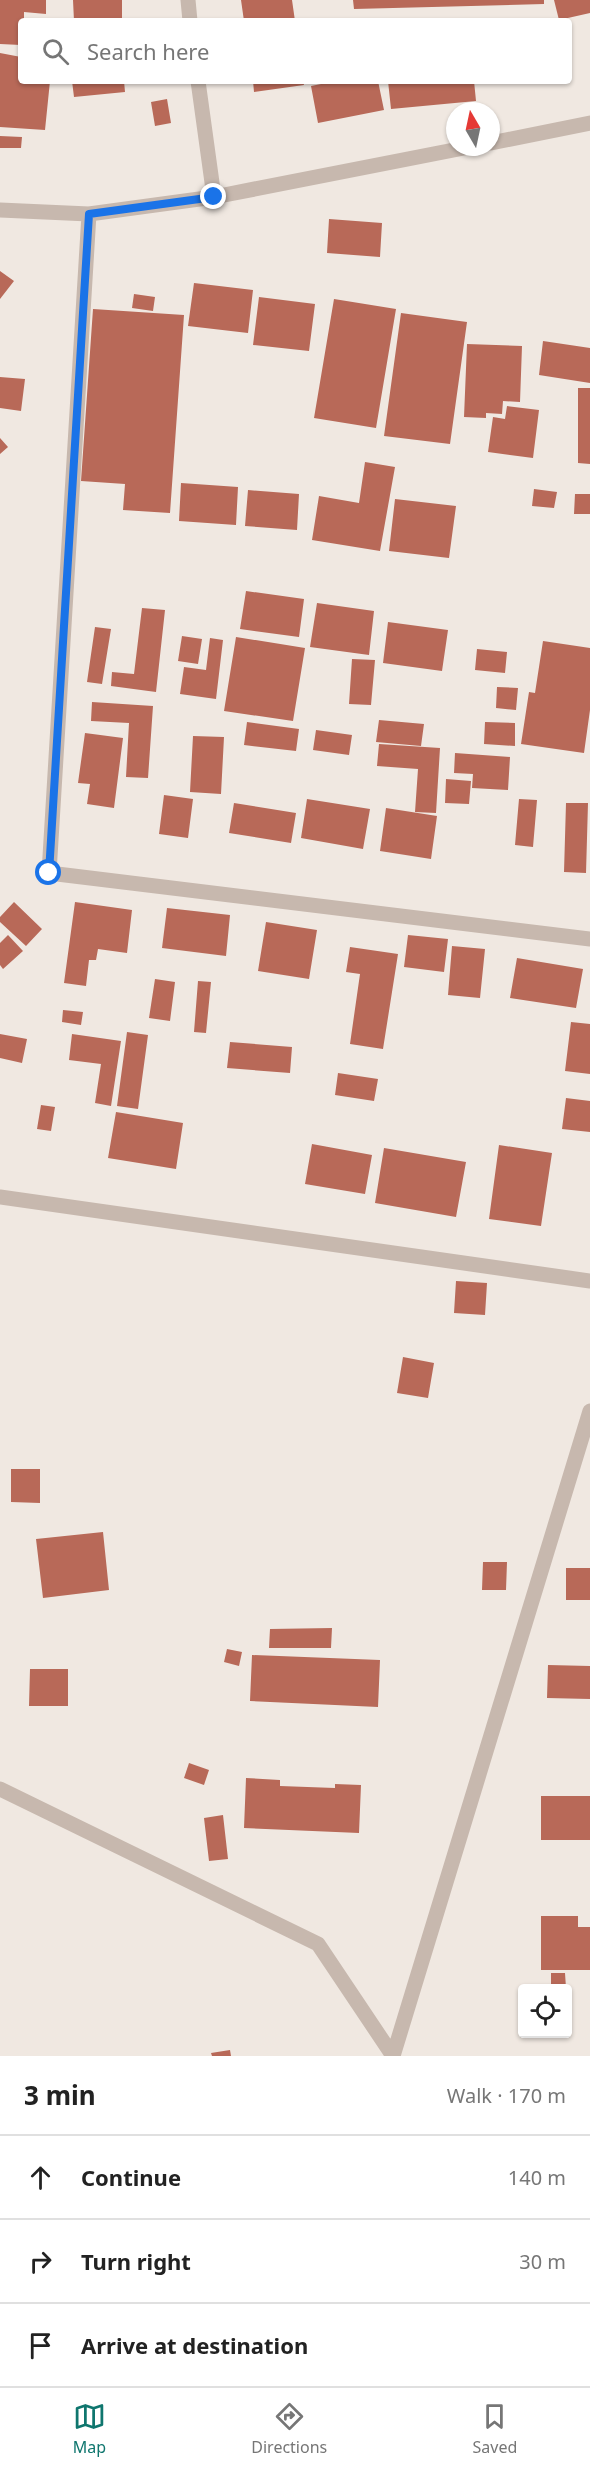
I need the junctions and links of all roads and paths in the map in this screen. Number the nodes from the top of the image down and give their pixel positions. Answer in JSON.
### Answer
{"nodes":[{"id":1,"x":188,"y":0,"type":"edge"},
{"id":2,"x":190,"y":18,"type":"edge"},
{"id":3,"x":198,"y":84,"type":"edge"},
{"id":4,"x":590,"y":123,"type":"edge"},
{"id":5,"x":500,"y":141,"type":"edge"},
{"id":6,"x":446,"y":152,"type":"edge"},
{"id":7,"x":214,"y":197,"type":"junction"},
{"id":8,"x":0,"y":210,"type":"edge"},
{"id":9,"x":89,"y":214,"type":"junction"},
{"id":10,"x":590,"y":939,"type":"edge"},
{"id":11,"x":0,"y":1197,"type":"edge"},
{"id":12,"x":590,"y":1281,"type":"edge"},
{"id":13,"x":590,"y":1411,"type":"edge"},
{"id":14,"x":0,"y":1789,"type":"edge"}],
"edges":[{"from":1,"to":2,"type":"street"},
{"from":3,"to":7,"type":"street"},
{"from":4,"to":5,"type":"street"},
{"from":6,"to":7,"type":"street"},
{"from":7,"to":9,"type":"street"},
{"from":8,"to":9,"type":"street"},
{"from":9,"to":10,"type":"street"},
{"from":11,"to":12,"type":"street"},
{"from":13,"to":14,"type":"street"}]}
